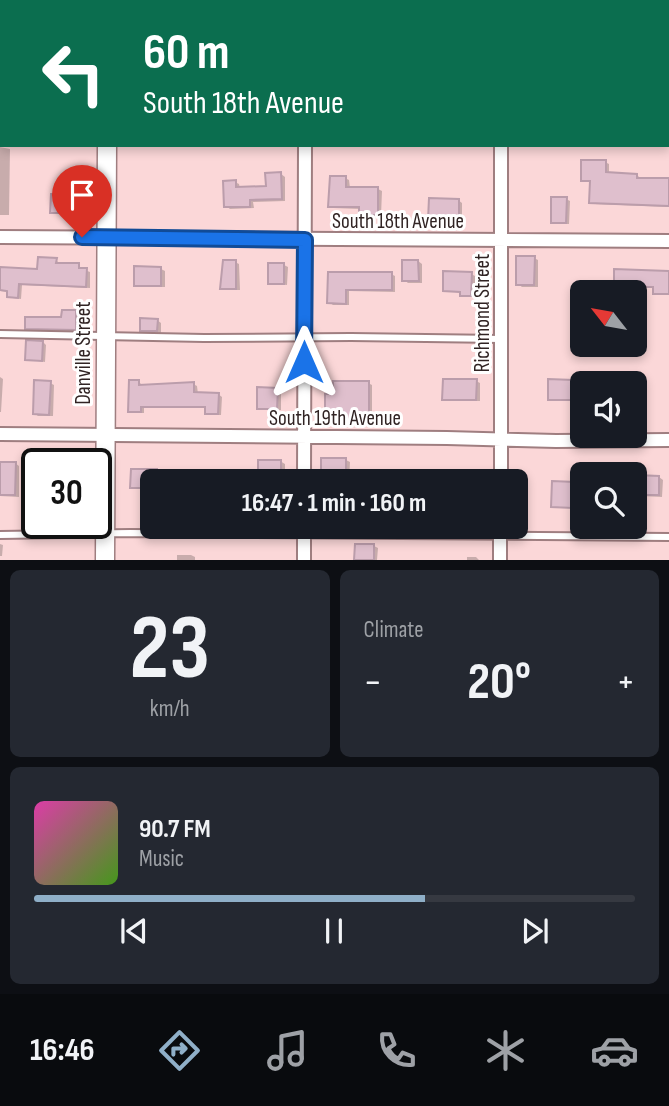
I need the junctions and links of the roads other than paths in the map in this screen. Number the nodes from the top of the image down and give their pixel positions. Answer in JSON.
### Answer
{"nodes":[{"id":1,"x":107,"y":147,"type":"edge"},
{"id":2,"x":305,"y":147,"type":"edge"},
{"id":3,"x":501,"y":147,"type":"edge"},
{"id":4,"x":0,"y":237,"type":"edge"},
{"id":5,"x":107,"y":238,"type":"junction"},
{"id":6,"x":305,"y":240,"type":"junction"},
{"id":7,"x":502,"y":241,"type":"junction"},
{"id":8,"x":669,"y":241,"type":"edge"},
{"id":9,"x":0,"y":334,"type":"edge"},
{"id":10,"x":106,"y":337,"type":"junction"},
{"id":11,"x":304,"y":337,"type":"junction"},
{"id":12,"x":500,"y":339,"type":"junction"},
{"id":13,"x":0,"y":434,"type":"edge"},
{"id":14,"x":106,"y":436,"type":"junction"},
{"id":15,"x":304,"y":438,"type":"junction"},
{"id":16,"x":501,"y":440,"type":"junction"},
{"id":17,"x":669,"y":440,"type":"edge"},
{"id":18,"x":106,"y":448,"type":"edge"},
{"id":19,"x":304,"y":469,"type":"edge"},
{"id":20,"x":501,"y":469,"type":"edge"},
{"id":21,"x":528,"y":532,"type":"edge"},
{"id":22,"x":140,"y":533,"type":"edge"},
{"id":23,"x":112,"y":534,"type":"edge"},
{"id":24,"x":0,"y":535,"type":"edge"},
{"id":25,"x":21,"y":535,"type":"edge"},
{"id":26,"x":669,"y":537,"type":"edge"},
{"id":27,"x":106,"y":539,"type":"edge"},
{"id":28,"x":304,"y":539,"type":"edge"},
{"id":29,"x":500,"y":539,"type":"edge"},
{"id":30,"x":106,"y":560,"type":"edge"},
{"id":31,"x":303,"y":560,"type":"edge"},
{"id":32,"x":500,"y":560,"type":"edge"}],
"edges":[{"from":1,"to":5,"type":"street","name":"Danville Street"},
{"from":2,"to":6,"type":"street"},
{"from":3,"to":7,"type":"street","name":"Richmond Street"},
{"from":4,"to":5,"type":"street","name":"South 18th Avenue"},
{"from":5,"to":6,"type":"street","name":"South 18th Avenue"},
{"from":5,"to":10,"type":"street","name":"Danville Street"},
{"from":6,"to":7,"type":"street","name":"South 18th Avenue"},
{"from":6,"to":11,"type":"street"},
{"from":7,"to":8,"type":"street","name":"South 18th Avenue"},
{"from":7,"to":12,"type":"street","name":"Richmond Street"},
{"from":9,"to":10,"type":"lane"},
{"from":10,"to":11,"type":"lane"},
{"from":10,"to":14,"type":"street","name":"Danville Street"},
{"from":11,"to":12,"type":"lane"},
{"from":11,"to":15,"type":"street"},
{"from":12,"to":16,"type":"street","name":"Richmond Street"},
{"from":13,"to":14,"type":"street","name":"South 19th Avenue"},
{"from":14,"to":15,"type":"street","name":"South 19th Avenue"},
{"from":14,"to":18,"type":"street","name":"Danville Street"},
{"from":15,"to":16,"type":"street","name":"South 19th Avenue"},
{"from":15,"to":19,"type":"street"},
{"from":16,"to":17,"type":"street","name":"South 19th Avenue"},
{"from":16,"to":20,"type":"street","name":"Richmond Street"},
{"from":21,"to":26,"type":"lane"},
{"from":22,"to":23,"type":"lane"},
{"from":24,"to":25,"type":"lane"},
{"from":27,"to":30,"type":"street","name":"Danville Street"},
{"from":28,"to":31,"type":"street"},
{"from":29,"to":32,"type":"street"}]}
